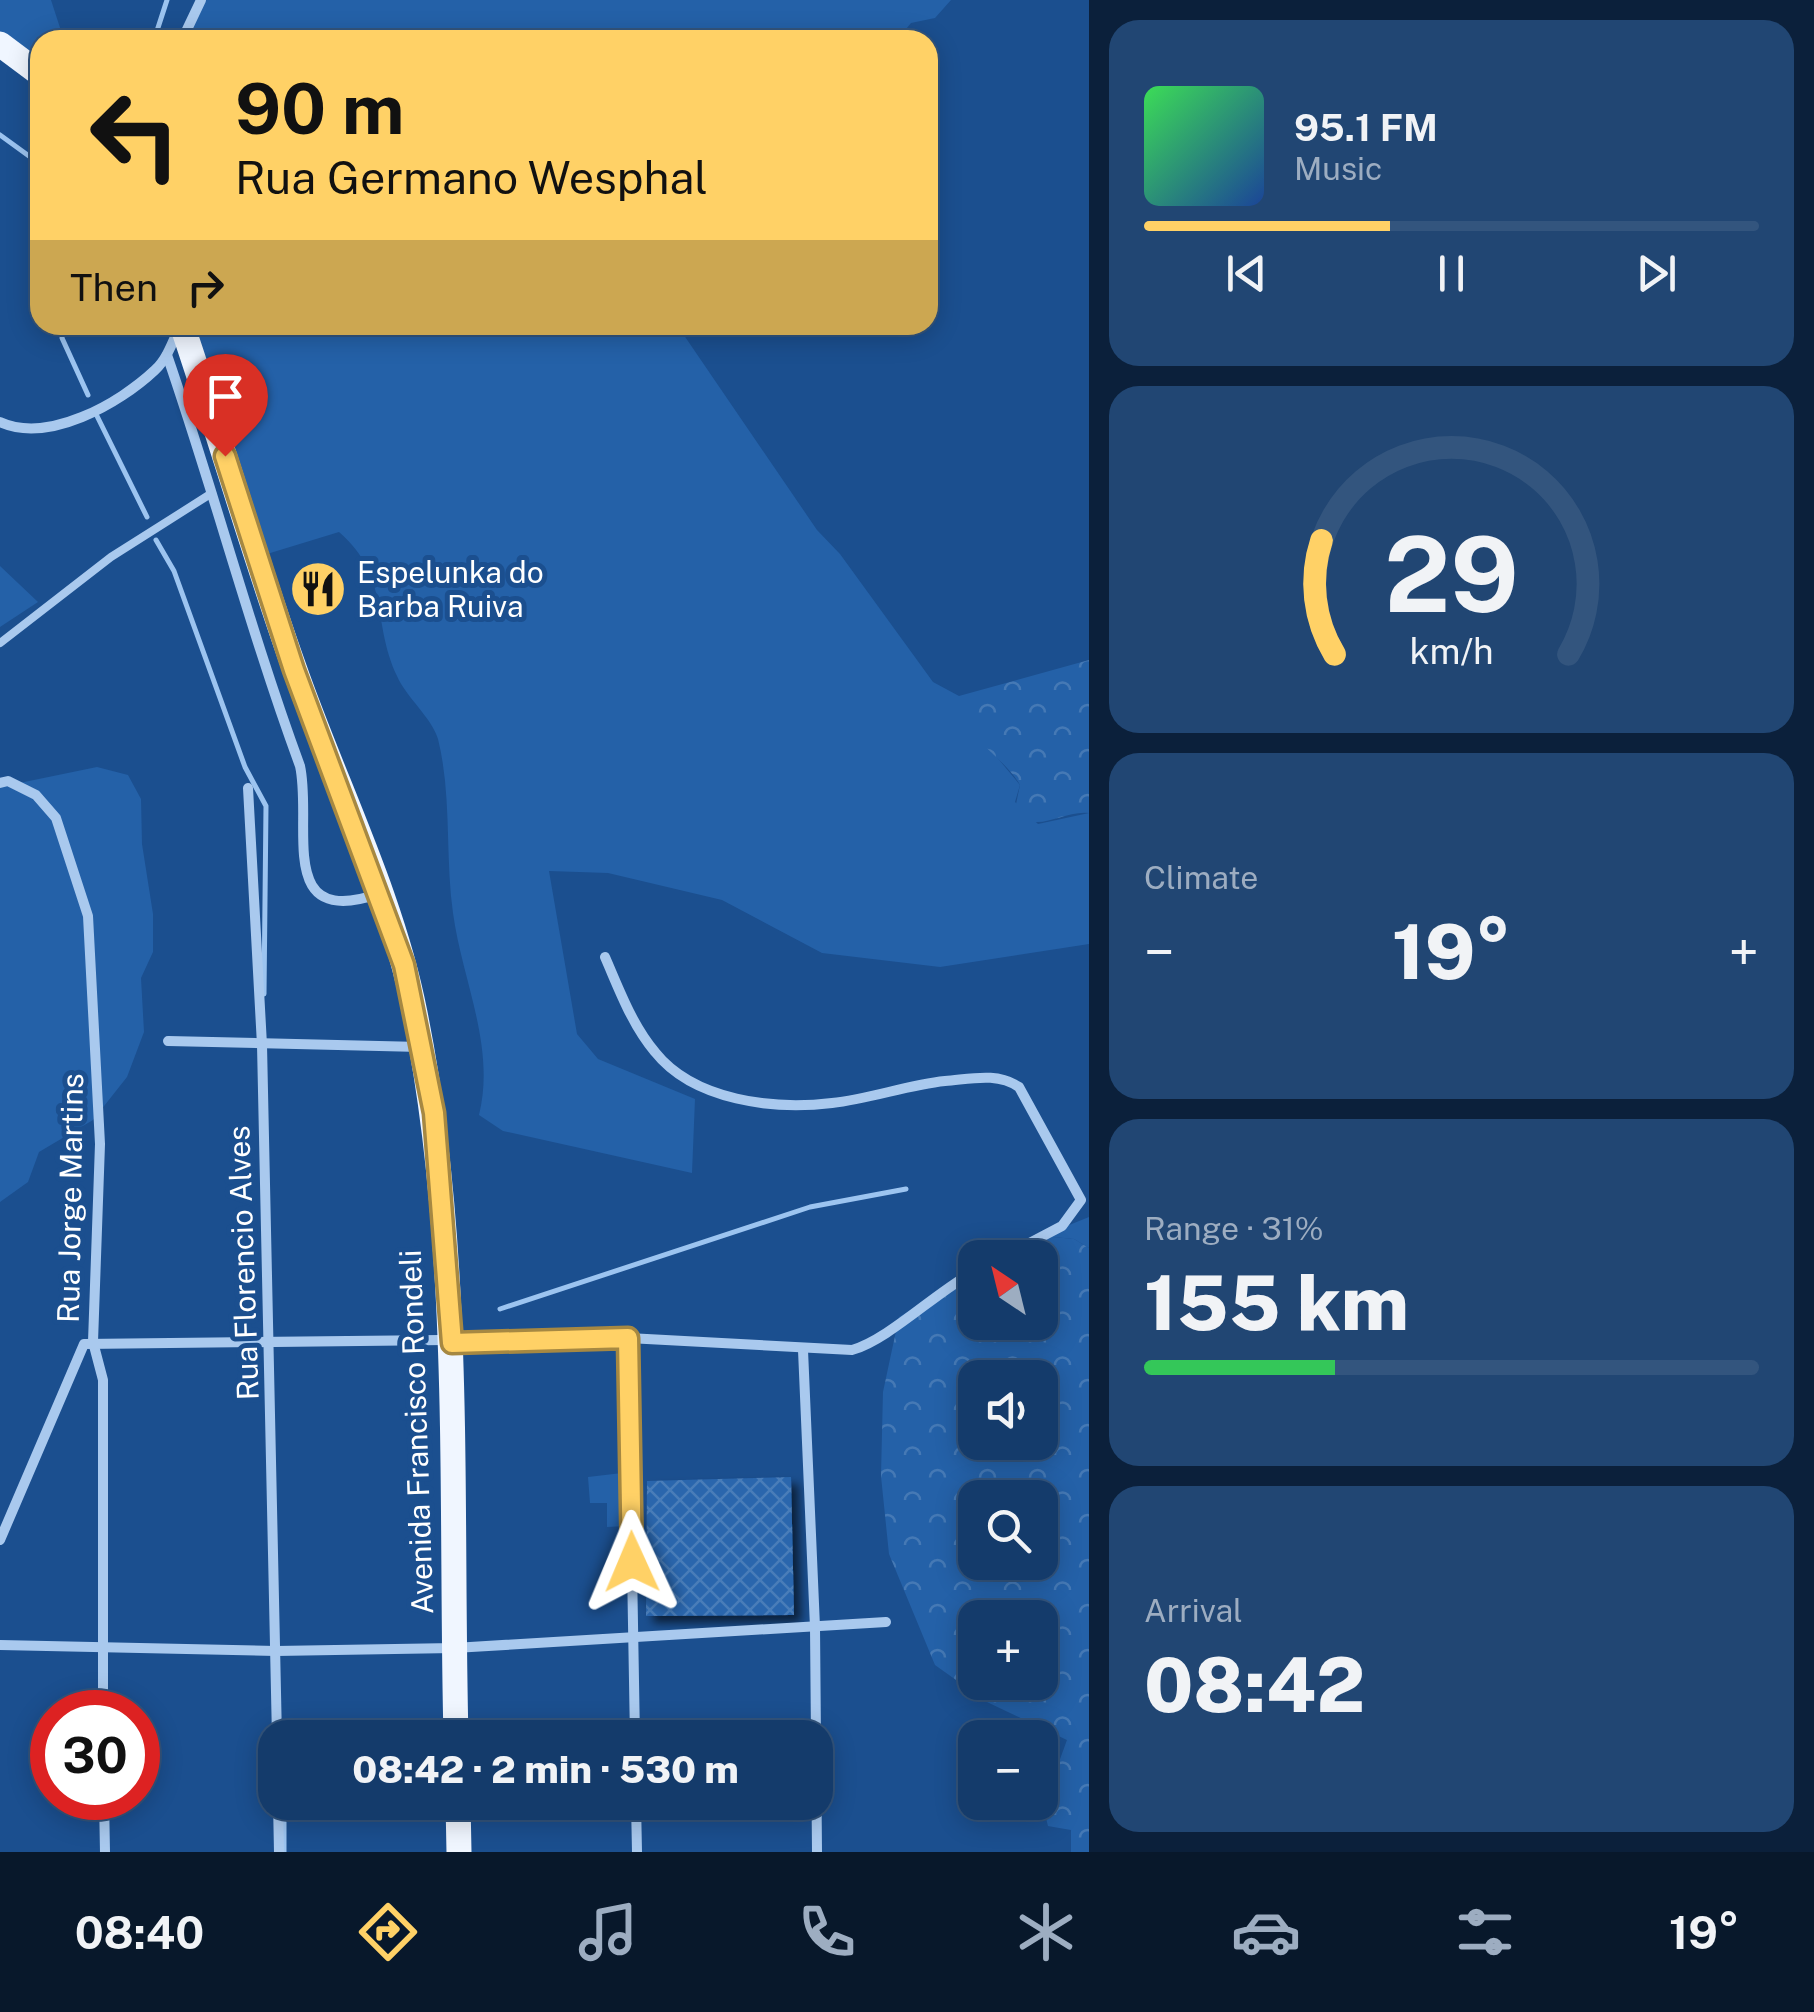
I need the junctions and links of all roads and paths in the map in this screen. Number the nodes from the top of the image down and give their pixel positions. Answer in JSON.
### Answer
{"nodes":[{"id":1,"x":201,"y":0,"type":"edge"},
{"id":2,"x":187,"y":30,"type":"edge"},
{"id":3,"x":0,"y":44,"type":"edge"},
{"id":4,"x":30,"y":66,"type":"edge"},
{"id":5,"x":176,"y":335,"type":"edge"},
{"id":6,"x":184,"y":335,"type":"edge"},
{"id":7,"x":167,"y":355,"type":"junction"},
{"id":8,"x":0,"y":422,"type":"edge"},
{"id":9,"x":214,"y":492,"type":"junction"},
{"id":10,"x":0,"y":643,"type":"edge"},
{"id":11,"x":0,"y":783,"type":"edge"},
{"id":12,"x":248,"y":788,"type":"dead end"},
{"id":13,"x":380,"y":893,"type":"junction"},
{"id":14,"x":605,"y":957,"type":"dead end"},
{"id":15,"x":168,"y":1040,"type":"dead end"},
{"id":16,"x":262,"y":1045,"type":"junction"},
{"id":17,"x":422,"y":1047,"type":"junction"},
{"id":18,"x":1032,"y":1240,"type":"edge"},
{"id":19,"x":958,"y":1281,"type":"edge"},
{"id":20,"x":628,"y":1338,"type":"junction"},
{"id":21,"x":88,"y":1343,"type":"junction"},
{"id":22,"x":452,"y":1343,"type":"junction"},
{"id":23,"x":271,"y":1345,"type":"junction"},
{"id":24,"x":803,"y":1350,"type":"junction"},
{"id":25,"x":0,"y":1540,"type":"edge"},
{"id":26,"x":886,"y":1622,"type":"dead end"},
{"id":27,"x":815,"y":1627,"type":"junction"},
{"id":28,"x":633,"y":1637,"type":"junction"},
{"id":29,"x":102,"y":1644,"type":"junction"},
{"id":30,"x":0,"y":1645,"type":"edge"},
{"id":31,"x":454,"y":1648,"type":"junction"},
{"id":32,"x":276,"y":1651,"type":"junction"},
{"id":33,"x":103,"y":1690,"type":"edge"},
{"id":34,"x":277,"y":1720,"type":"edge"},
{"id":35,"x":456,"y":1720,"type":"edge"},
{"id":36,"x":635,"y":1720,"type":"edge"},
{"id":37,"x":104,"y":1820,"type":"edge"},
{"id":38,"x":278,"y":1820,"type":"edge"},
{"id":39,"x":458,"y":1820,"type":"edge"},
{"id":40,"x":636,"y":1820,"type":"edge"},
{"id":41,"x":105,"y":1852,"type":"edge"},
{"id":42,"x":279,"y":1852,"type":"edge"},
{"id":43,"x":459,"y":1852,"type":"edge"},
{"id":44,"x":637,"y":1852,"type":"edge"},
{"id":45,"x":817,"y":1852,"type":"edge"}],
"edges":[{"from":1,"to":2,"type":"street"},
{"from":3,"to":4,"type":"main road"},
{"from":5,"to":7,"type":"street"},
{"from":6,"to":13,"type":"main road","name":"Avenida Francisco Rondeli"},
{"from":7,"to":8,"type":"street"},
{"from":7,"to":9,"type":"street"},
{"from":9,"to":10,"type":"lane"},
{"from":9,"to":13,"type":"street"},
{"from":11,"to":21,"type":"street","name":"Rua Jorge Martins"},
{"from":12,"to":16,"type":"street","name":"Rua Florencio Alves"},
{"from":13,"to":17,"type":"main road","name":"Avenida Francisco Rondeli"},
{"from":14,"to":18,"type":"street"},
{"from":15,"to":16,"type":"street"},
{"from":16,"to":17,"type":"street"},
{"from":16,"to":23,"type":"street","name":"Rua Florencio Alves"},
{"from":17,"to":22,"type":"main road","name":"Avenida Francisco Rondeli"},
{"from":19,"to":24,"type":"street"},
{"from":20,"to":22,"type":"street"},
{"from":20,"to":24,"type":"street"},
{"from":20,"to":28,"type":"street"},
{"from":21,"to":23,"type":"street"},
{"from":21,"to":25,"type":"street"},
{"from":21,"to":29,"type":"street","name":"Rua Jorge Martins"},
{"from":22,"to":23,"type":"street"},
{"from":22,"to":31,"type":"main road","name":"Avenida Francisco Rondeli"},
{"from":23,"to":32,"type":"street","name":"Rua Florencio Alves"},
{"from":24,"to":27,"type":"street"},
{"from":26,"to":27,"type":"street"},
{"from":27,"to":28,"type":"street"},
{"from":27,"to":45,"type":"street"},
{"from":28,"to":31,"type":"street"},
{"from":28,"to":36,"type":"street"},
{"from":29,"to":30,"type":"street"},
{"from":29,"to":32,"type":"street"},
{"from":29,"to":33,"type":"street","name":"Rua Jorge Martins"},
{"from":31,"to":32,"type":"street"},
{"from":31,"to":35,"type":"main road","name":"Avenida Francisco Rondeli"},
{"from":32,"to":34,"type":"street","name":"Rua Florencio Alves"},
{"from":37,"to":41,"type":"street"},
{"from":38,"to":42,"type":"street"},
{"from":39,"to":43,"type":"main road"},
{"from":40,"to":44,"type":"street"}]}
